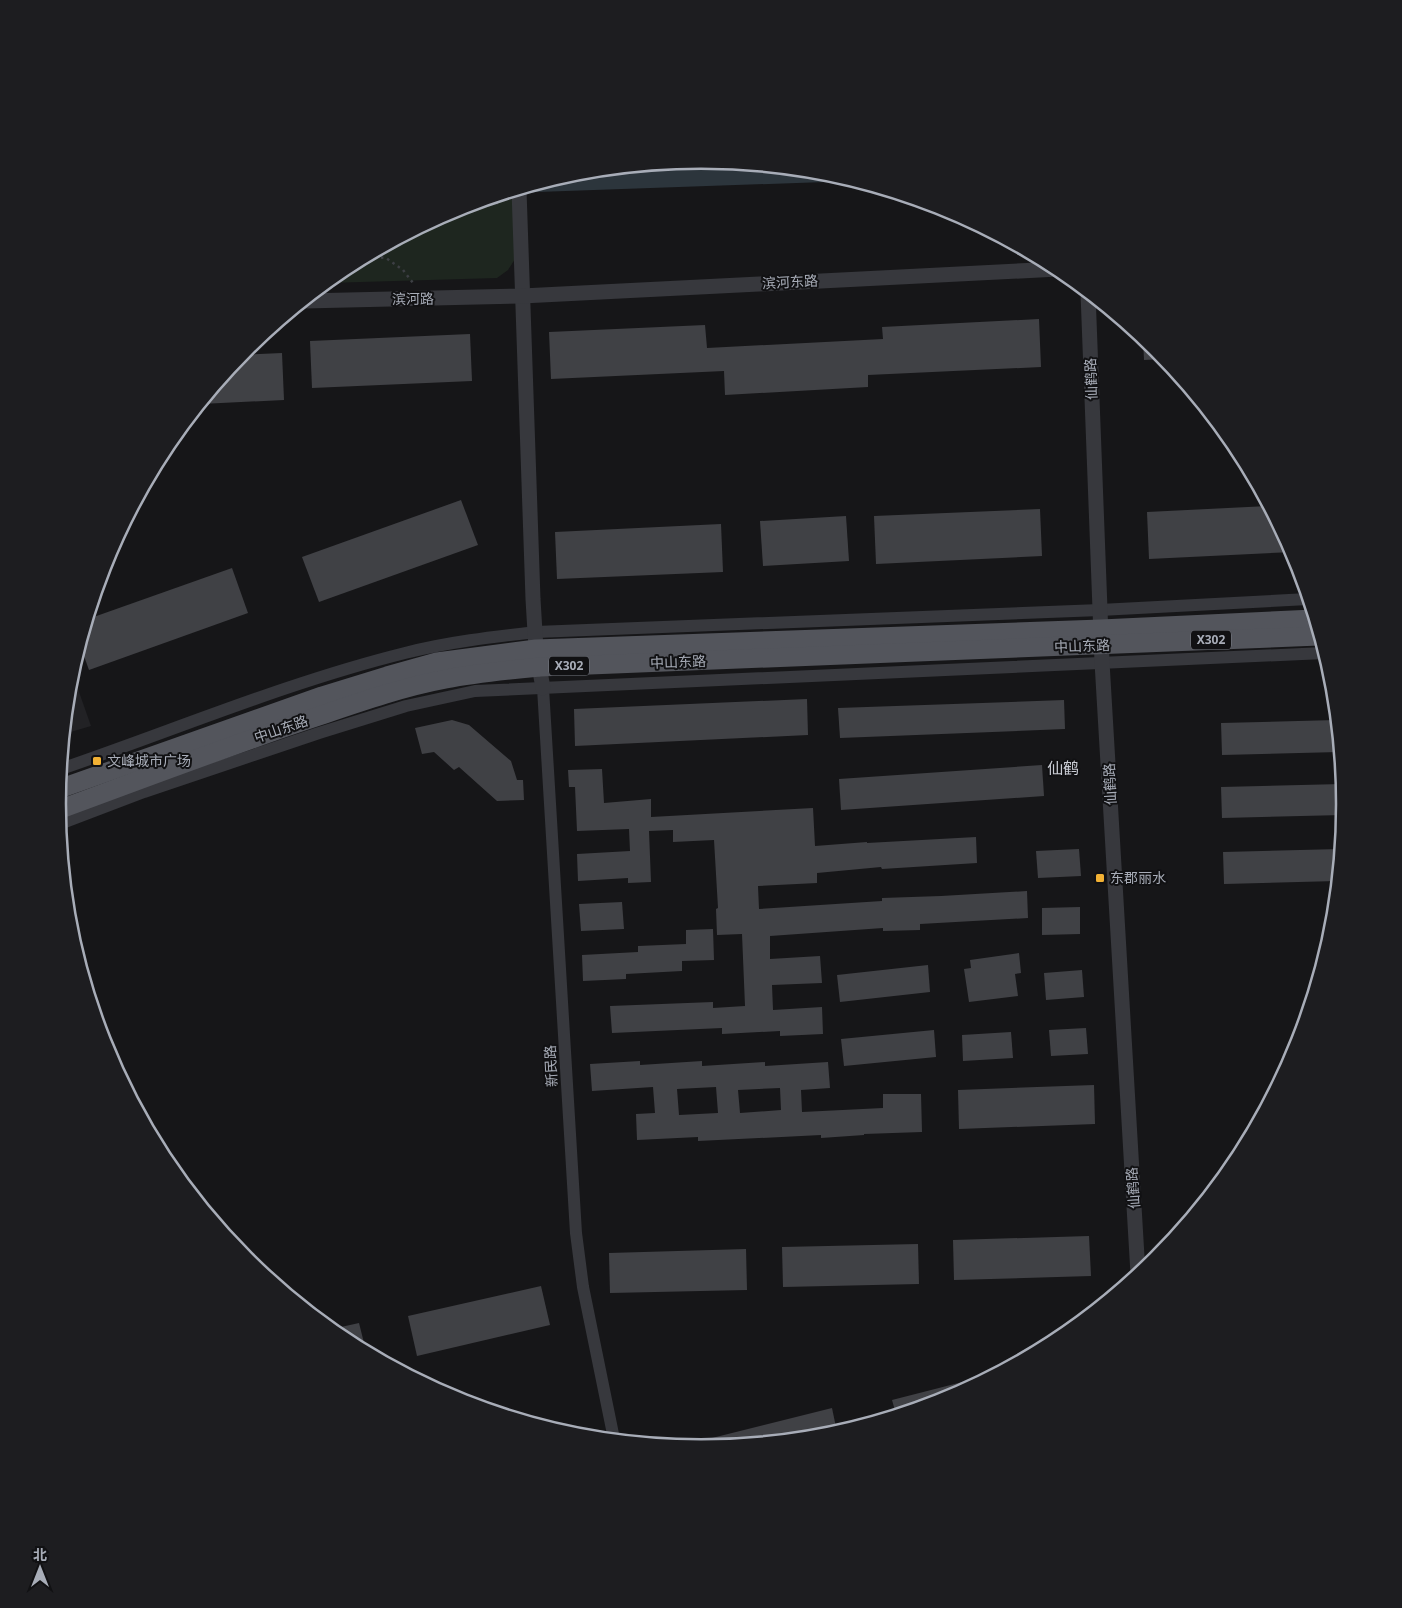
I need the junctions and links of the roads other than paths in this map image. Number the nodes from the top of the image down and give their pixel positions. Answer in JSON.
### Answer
{"nodes":[{"id":1,"x":519,"y":196,"type":"edge"},
{"id":2,"x":1044,"y":270,"type":"edge"},
{"id":3,"x":522,"y":296,"type":"junction"},
{"id":4,"x":314,"y":301,"type":"edge"},
{"id":5,"x":1088,"y":301,"type":"edge"},
{"id":6,"x":1302,"y":601,"type":"edge"},
{"id":7,"x":1308,"y":619,"type":"edge"},
{"id":8,"x":1102,"y":636,"type":"junction"},
{"id":9,"x":1313,"y":636,"type":"edge"},
{"id":10,"x":537,"y":649,"type":"junction"},
{"id":11,"x":1317,"y":651,"type":"edge"},
{"id":12,"x":543,"y":688,"type":"junction"},
{"id":13,"x":68,"y":767,"type":"edge"},
{"id":14,"x":67,"y":786,"type":"edge"},
{"id":15,"x":66,"y":807,"type":"edge"},
{"id":16,"x":67,"y":821,"type":"edge"},
{"id":17,"x":1137,"y":1265,"type":"edge"},
{"id":18,"x":613,"y":1432,"type":"edge"}],
"edges":[{"from":1,"to":3,"type":"street"},
{"from":2,"to":3,"type":"street","name":"滨河东路"},
{"from":3,"to":4,"type":"street","name":"滨河路"},
{"from":3,"to":10,"type":"street"},
{"from":5,"to":8,"type":"street","name":"仙鹤路"},
{"from":6,"to":8,"type":"street"},
{"from":7,"to":8,"type":"main road","name":"中山东路","number":"X302"},
{"from":8,"to":9,"type":"main road","name":"中山东路","number":"X302"},
{"from":8,"to":10,"type":"main road","name":"中山东路","number":"X302"},
{"from":8,"to":10,"type":"street"},
{"from":8,"to":11,"type":"street"},
{"from":8,"to":12,"type":"street"},
{"from":8,"to":17,"type":"street","name":"仙鹤路"},
{"from":10,"to":12,"type":"street"},
{"from":10,"to":13,"type":"street"},
{"from":10,"to":14,"type":"main road","name":"中山东路","number":"X302"},
{"from":10,"to":15,"type":"main road","name":"中山东路","number":"X302"},
{"from":12,"to":16,"type":"street"},
{"from":12,"to":18,"type":"street","name":"新民路"}]}
